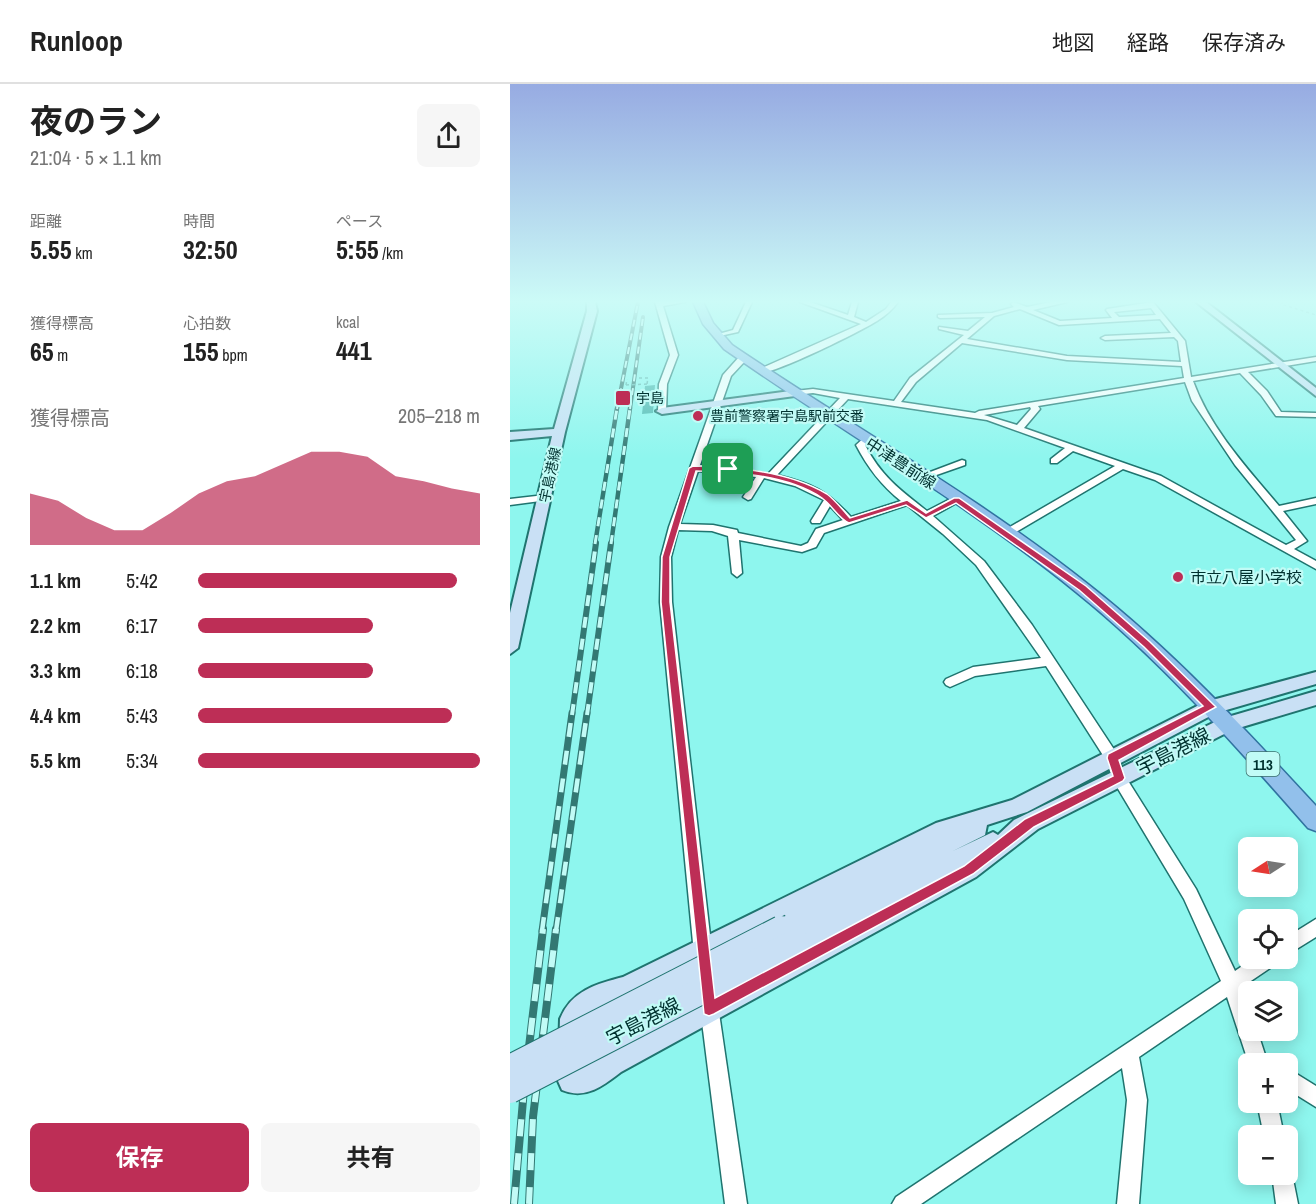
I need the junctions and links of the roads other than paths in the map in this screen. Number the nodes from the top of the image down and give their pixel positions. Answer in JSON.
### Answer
{"nodes":[{"id":1,"x":580,"y":354,"type":"edge"},
{"id":2,"x":674,"y":354,"type":"edge"},
{"id":3,"x":739,"y":354,"type":"edge"},
{"id":4,"x":806,"y":354,"type":"edge"},
{"id":5,"x":946,"y":354,"type":"edge"},
{"id":6,"x":1044,"y":354,"type":"edge"},
{"id":7,"x":1182,"y":354,"type":"edge"},
{"id":8,"x":1265,"y":354,"type":"edge"},
{"id":9,"x":743,"y":358,"type":"junction"},
{"id":10,"x":1314,"y":361,"type":"edge"},
{"id":11,"x":1184,"y":364,"type":"junction"},
{"id":12,"x":1279,"y":366,"type":"junction"},
{"id":13,"x":763,"y":371,"type":"junction"},
{"id":14,"x":1245,"y":372,"type":"junction"},
{"id":15,"x":1188,"y":380,"type":"junction"},
{"id":16,"x":798,"y":393,"type":"junction"},
{"id":17,"x":1316,"y":393,"type":"edge"},
{"id":18,"x":846,"y":396,"type":"junction"},
{"id":19,"x":896,"y":404,"type":"junction"},
{"id":20,"x":1032,"y":405,"type":"junction"},
{"id":21,"x":714,"y":406,"type":"junction"},
{"id":22,"x":662,"y":411,"type":"joint"},
{"id":23,"x":828,"y":415,"type":"junction"},
{"id":24,"x":969,"y":415,"type":"junction"},
{"id":25,"x":1316,"y":415,"type":"edge"},
{"id":26,"x":1019,"y":428,"type":"junction"},
{"id":27,"x":559,"y":432,"type":"junction"},
{"id":28,"x":510,"y":436,"type":"edge"},
{"id":29,"x":866,"y":439,"type":"junction"},
{"id":30,"x":1072,"y":447,"type":"junction"},
{"id":31,"x":1054,"y":461,"type":"dead end"},
{"id":32,"x":962,"y":463,"type":"dead end"},
{"id":33,"x":1123,"y":465,"type":"junction"},
{"id":34,"x":693,"y":468,"type":"junction"},
{"id":35,"x":766,"y":476,"type":"junction"},
{"id":36,"x":922,"y":477,"type":"junction"},
{"id":37,"x":748,"y":496,"type":"dead end"},
{"id":38,"x":545,"y":498,"type":"junction"},
{"id":39,"x":829,"y":500,"type":"junction"},
{"id":40,"x":957,"y":500,"type":"junction"},
{"id":41,"x":1316,"y":501,"type":"edge"},
{"id":42,"x":510,"y":502,"type":"edge"},
{"id":43,"x":907,"y":502,"type":"junction"},
{"id":44,"x":1276,"y":510,"type":"junction"},
{"id":45,"x":926,"y":516,"type":"junction"},
{"id":46,"x":816,"y":521,"type":"dead end"},
{"id":47,"x":849,"y":521,"type":"junction"},
{"id":48,"x":674,"y":527,"type":"junction"},
{"id":49,"x":733,"y":532,"type":"junction"},
{"id":50,"x":1007,"y":533,"type":"junction"},
{"id":51,"x":1286,"y":549,"type":"junction"},
{"id":52,"x":1316,"y":566,"type":"edge"},
{"id":53,"x":737,"y":573,"type":"dead end"},
{"id":54,"x":510,"y":648,"type":"edge"},
{"id":55,"x":1049,"y":661,"type":"junction"},
{"id":56,"x":1316,"y":678,"type":"edge"},
{"id":57,"x":950,"y":682,"type":"dead end"},
{"id":58,"x":1316,"y":698,"type":"edge"},
{"id":59,"x":1211,"y":707,"type":"junction"},
{"id":60,"x":1227,"y":724,"type":"junction"},
{"id":61,"x":1112,"y":758,"type":"junction"},
{"id":62,"x":1119,"y":778,"type":"junction"},
{"id":63,"x":1025,"y":814,"type":"junction"},
{"id":64,"x":1316,"y":821,"type":"edge"},
{"id":65,"x":1316,"y":927,"type":"edge"},
{"id":66,"x":793,"y":933,"type":"junction"},
{"id":67,"x":1298,"y":939,"type":"edge"},
{"id":68,"x":703,"y":949,"type":"junction"},
{"id":69,"x":1255,"y":969,"type":"edge"},
{"id":70,"x":1232,"y":985,"type":"junction"},
{"id":71,"x":709,"y":1009,"type":"junction"},
{"id":72,"x":1255,"y":1053,"type":"edge"},
{"id":73,"x":1129,"y":1054,"type":"junction"},
{"id":74,"x":510,"y":1068,"type":"edge"},
{"id":75,"x":1298,"y":1085,"type":"edge"},
{"id":76,"x":510,"y":1090,"type":"edge"},
{"id":77,"x":1316,"y":1097,"type":"edge"},
{"id":78,"x":1284,"y":1185,"type":"edge"},
{"id":79,"x":736,"y":1204,"type":"edge"},
{"id":80,"x":903,"y":1204,"type":"edge"},
{"id":81,"x":1128,"y":1204,"type":"edge"},
{"id":82,"x":1287,"y":1204,"type":"edge"}],
"edges":[{"from":1,"to":27,"type":"main road","name":"宇島港線"},
{"from":2,"to":22,"type":"street"},
{"from":3,"to":9,"type":"main road","name":"中津豊前線","number":"113"},
{"from":4,"to":13,"type":"street"},
{"from":5,"to":19,"type":"street"},
{"from":6,"to":11,"type":"street"},
{"from":7,"to":11,"type":"street"},
{"from":8,"to":12,"type":"main road"},
{"from":9,"to":13,"type":"main road","name":"中津豊前線","number":"113"},
{"from":9,"to":21,"type":"street"},
{"from":10,"to":12,"type":"street"},
{"from":11,"to":15,"type":"street"},
{"from":12,"to":14,"type":"street"},
{"from":12,"to":17,"type":"main road"},
{"from":13,"to":16,"type":"main road","name":"中津豊前線","number":"113"},
{"from":14,"to":15,"type":"street"},
{"from":14,"to":25,"type":"street"},
{"from":15,"to":20,"type":"street"},
{"from":15,"to":44,"type":"street"},
{"from":16,"to":18,"type":"street"},
{"from":16,"to":21,"type":"main road"},
{"from":16,"to":23,"type":"main road","name":"中津豊前線","number":"113"},
{"from":18,"to":19,"type":"street"},
{"from":18,"to":23,"type":"street"},
{"from":19,"to":24,"type":"street"},
{"from":20,"to":24,"type":"street"},
{"from":20,"to":26,"type":"street"},
{"from":21,"to":22,"type":"main road"},
{"from":21,"to":34,"type":"street"},
{"from":23,"to":29,"type":"main road","name":"中津豊前線","number":"113"},
{"from":23,"to":35,"type":"street"},
{"from":24,"to":26,"type":"street"},
{"from":26,"to":30,"type":"street"},
{"from":27,"to":28,"type":"main road"},
{"from":27,"to":38,"type":"main road","name":"宇島港線"},
{"from":29,"to":36,"type":"main road","name":"中津豊前線","number":"113"},
{"from":29,"to":43,"type":"street"},
{"from":30,"to":31,"type":"street"},
{"from":30,"to":33,"type":"street"},
{"from":32,"to":36,"type":"street"},
{"from":33,"to":50,"type":"street"},
{"from":33,"to":51,"type":"street"},
{"from":34,"to":35,"type":"street"},
{"from":34,"to":48,"type":"street"},
{"from":35,"to":37,"type":"street"},
{"from":35,"to":39,"type":"street"},
{"from":36,"to":40,"type":"main road","name":"中津豊前線","number":"113"},
{"from":38,"to":42,"type":"street"},
{"from":38,"to":54,"type":"main road","name":"宇島港線"},
{"from":39,"to":46,"type":"street"},
{"from":39,"to":47,"type":"street"},
{"from":40,"to":45,"type":"street"},
{"from":40,"to":50,"type":"main road","name":"中津豊前線","number":"113"},
{"from":41,"to":44,"type":"street"},
{"from":43,"to":45,"type":"street"},
{"from":43,"to":47,"type":"street"},
{"from":44,"to":51,"type":"street"},
{"from":45,"to":55,"type":"street"},
{"from":47,"to":49,"type":"street"},
{"from":48,"to":49,"type":"street"},
{"from":48,"to":68,"type":"street"},
{"from":49,"to":53,"type":"street"},
{"from":50,"to":59,"type":"main road","name":"中津豊前線","number":"113"},
{"from":51,"to":52,"type":"street"},
{"from":55,"to":57,"type":"street"},
{"from":55,"to":61,"type":"street"},
{"from":56,"to":59,"type":"main road","name":"宇島港線"},
{"from":58,"to":60,"type":"main road","name":"宇島港線"},
{"from":59,"to":60,"type":"main road","name":"中津豊前線","number":"113"},
{"from":59,"to":61,"type":"main road","name":"宇島港線"},
{"from":60,"to":62,"type":"main road","name":"宇島港線"},
{"from":60,"to":64,"type":"main road","name":"中津豊前線","number":"113"},
{"from":61,"to":62,"type":"street"},
{"from":61,"to":63,"type":"main road","name":"宇島港線"},
{"from":62,"to":63,"type":"main road","name":"宇島港線"},
{"from":62,"to":70,"type":"street"},
{"from":63,"to":66,"type":"main road","name":"宇島港線"},
{"from":63,"to":68,"type":"main road"},
{"from":63,"to":71,"type":"main road"},
{"from":65,"to":67,"type":"street"},
{"from":66,"to":74,"type":"main road","name":"宇島港線","bridge":true},
{"from":66,"to":76,"type":"main road","name":"宇島港線","bridge":true},
{"from":68,"to":71,"type":"street"},
{"from":68,"to":71,"type":"main road"},
{"from":69,"to":70,"type":"street"},
{"from":70,"to":72,"type":"street"},
{"from":70,"to":73,"type":"street"},
{"from":71,"to":79,"type":"street"},
{"from":73,"to":80,"type":"street"},
{"from":73,"to":81,"type":"street"},
{"from":75,"to":77,"type":"street"},
{"from":78,"to":82,"type":"street"}]}
